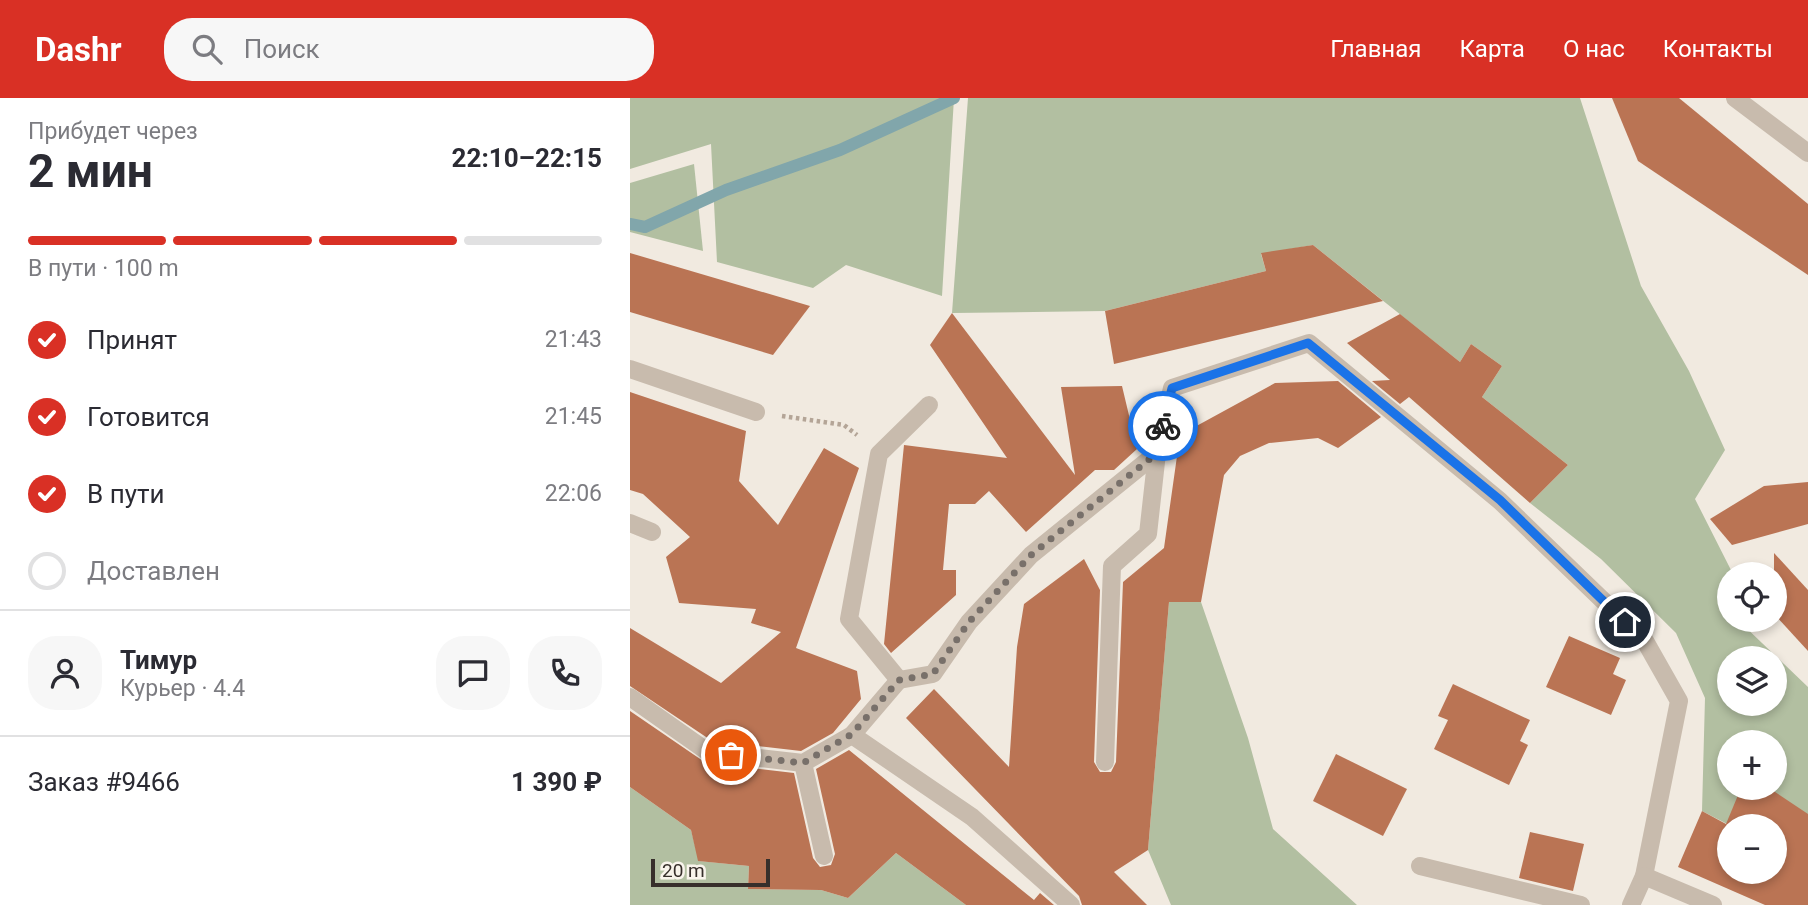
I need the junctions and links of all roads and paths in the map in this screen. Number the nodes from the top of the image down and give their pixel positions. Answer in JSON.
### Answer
{"nodes":[{"id":1,"x":1735,"y":98,"type":"edge"},
{"id":2,"x":1808,"y":153,"type":"edge"},
{"id":3,"x":630,"y":369,"type":"edge"},
{"id":4,"x":929,"y":405,"type":"dead end"},
{"id":5,"x":756,"y":412,"type":"joint"},
{"id":6,"x":1157,"y":453,"type":"junction"},
{"id":7,"x":878,"y":454,"type":"junction"},
{"id":8,"x":630,"y":523,"type":"edge"},
{"id":9,"x":652,"y":532,"type":"dead end"},
{"id":10,"x":899,"y":680,"type":"junction"},
{"id":11,"x":630,"y":697,"type":"edge"},
{"id":12,"x":852,"y":734,"type":"junction"},
{"id":13,"x":1105,"y":762,"type":"dead end"},
{"id":14,"x":803,"y":763,"type":"junction"},
{"id":15,"x":824,"y":856,"type":"dead end"},
{"id":16,"x":1420,"y":866,"type":"dead end"},
{"id":17,"x":1644,"y":876,"type":"junction"},
{"id":18,"x":1071,"y":905,"type":"edge"},
{"id":19,"x":1581,"y":905,"type":"edge"},
{"id":20,"x":1631,"y":905,"type":"edge"},
{"id":21,"x":1713,"y":905,"type":"edge"}],
"edges":[{"from":1,"to":2,"type":"street"},
{"from":3,"to":5,"type":"street"},
{"from":4,"to":7,"type":"street"},
{"from":5,"to":7,"type":"path"},
{"from":6,"to":10,"type":"street"},
{"from":6,"to":13,"type":"street"},
{"from":6,"to":17,"type":"street"},
{"from":7,"to":10,"type":"street"},
{"from":8,"to":9,"type":"street"},
{"from":10,"to":12,"type":"street"},
{"from":11,"to":14,"type":"street"},
{"from":12,"to":14,"type":"street"},
{"from":12,"to":18,"type":"street"},
{"from":14,"to":15,"type":"street"},
{"from":16,"to":19,"type":"street"},
{"from":17,"to":20,"type":"street"},
{"from":17,"to":21,"type":"street"}]}
